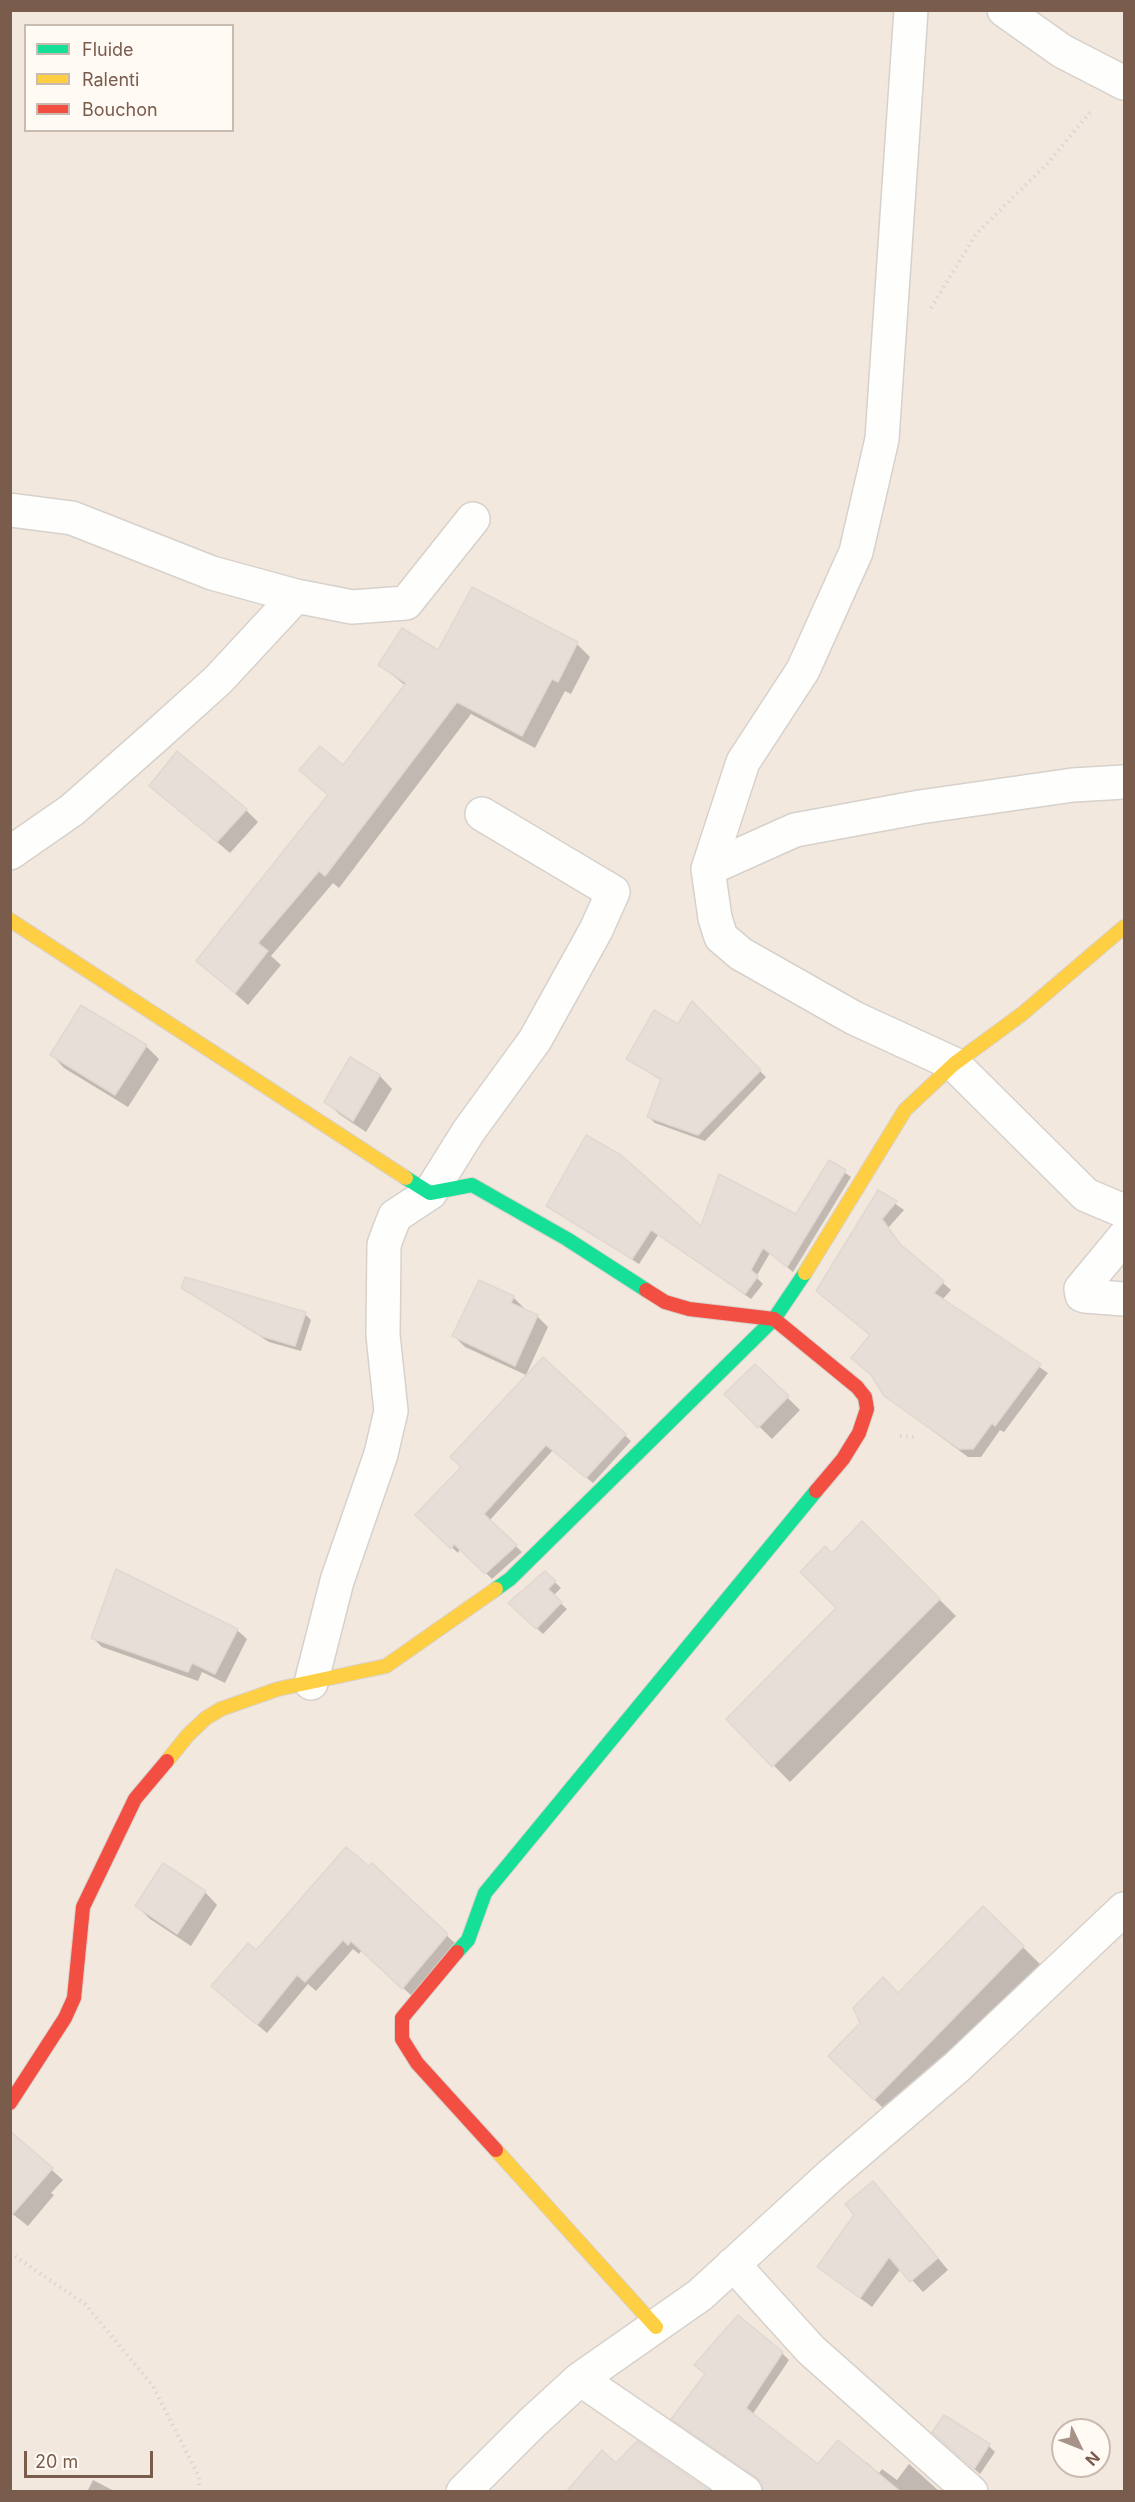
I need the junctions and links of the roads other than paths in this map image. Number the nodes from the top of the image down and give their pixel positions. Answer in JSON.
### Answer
{"nodes":[{"id":1,"x":910,"y":10,"type":"edge"},
{"id":2,"x":1004,"y":10,"type":"edge"},
{"id":3,"x":1121,"y":81,"type":"edge"},
{"id":4,"x":10,"y":510,"type":"edge"},
{"id":5,"x":473,"y":519,"type":"dead end"},
{"id":6,"x":296,"y":596,"type":"junction"},
{"id":7,"x":1125,"y":782,"type":"edge"},
{"id":8,"x":482,"y":814,"type":"dead end"},
{"id":9,"x":10,"y":853,"type":"edge"},
{"id":10,"x":708,"y":868,"type":"junction"},
{"id":11,"x":10,"y":920,"type":"edge"},
{"id":12,"x":1125,"y":927,"type":"edge"},
{"id":13,"x":954,"y":1064,"type":"junction"},
{"id":14,"x":430,"y":1193,"type":"junction"},
{"id":15,"x":1125,"y":1211,"type":"edge"},
{"id":16,"x":1125,"y":1237,"type":"edge"},
{"id":17,"x":1125,"y":1299,"type":"edge"},
{"id":18,"x":774,"y":1319,"type":"junction"},
{"id":19,"x":311,"y":1683,"type":"junction"},
{"id":20,"x":1125,"y":1910,"type":"edge"},
{"id":21,"x":10,"y":2103,"type":"edge"},
{"id":22,"x":733,"y":2264,"type":"junction"},
{"id":23,"x":656,"y":2326,"type":"junction"},
{"id":24,"x":580,"y":2379,"type":"junction"},
{"id":25,"x":463,"y":2492,"type":"edge"},
{"id":26,"x":745,"y":2492,"type":"edge"},
{"id":27,"x":971,"y":2492,"type":"edge"}],
"edges":[{"from":1,"to":10,"type":"street"},
{"from":2,"to":3,"type":"street"},
{"from":4,"to":6,"type":"street"},
{"from":5,"to":6,"type":"street"},
{"from":6,"to":9,"type":"street"},
{"from":7,"to":10,"type":"street"},
{"from":8,"to":14,"type":"street"},
{"from":10,"to":13,"type":"street"},
{"from":11,"to":14,"type":"street"},
{"from":12,"to":13,"type":"street"},
{"from":13,"to":15,"type":"street"},
{"from":13,"to":18,"type":"street"},
{"from":14,"to":18,"type":"street"},
{"from":14,"to":19,"type":"street"},
{"from":16,"to":17,"type":"street"},
{"from":18,"to":19,"type":"street"},
{"from":18,"to":23,"type":"street"},
{"from":19,"to":21,"type":"street"},
{"from":20,"to":22,"type":"street"},
{"from":22,"to":23,"type":"street"},
{"from":22,"to":27,"type":"street"},
{"from":23,"to":24,"type":"street"},
{"from":24,"to":25,"type":"street"},
{"from":24,"to":26,"type":"street"}]}
